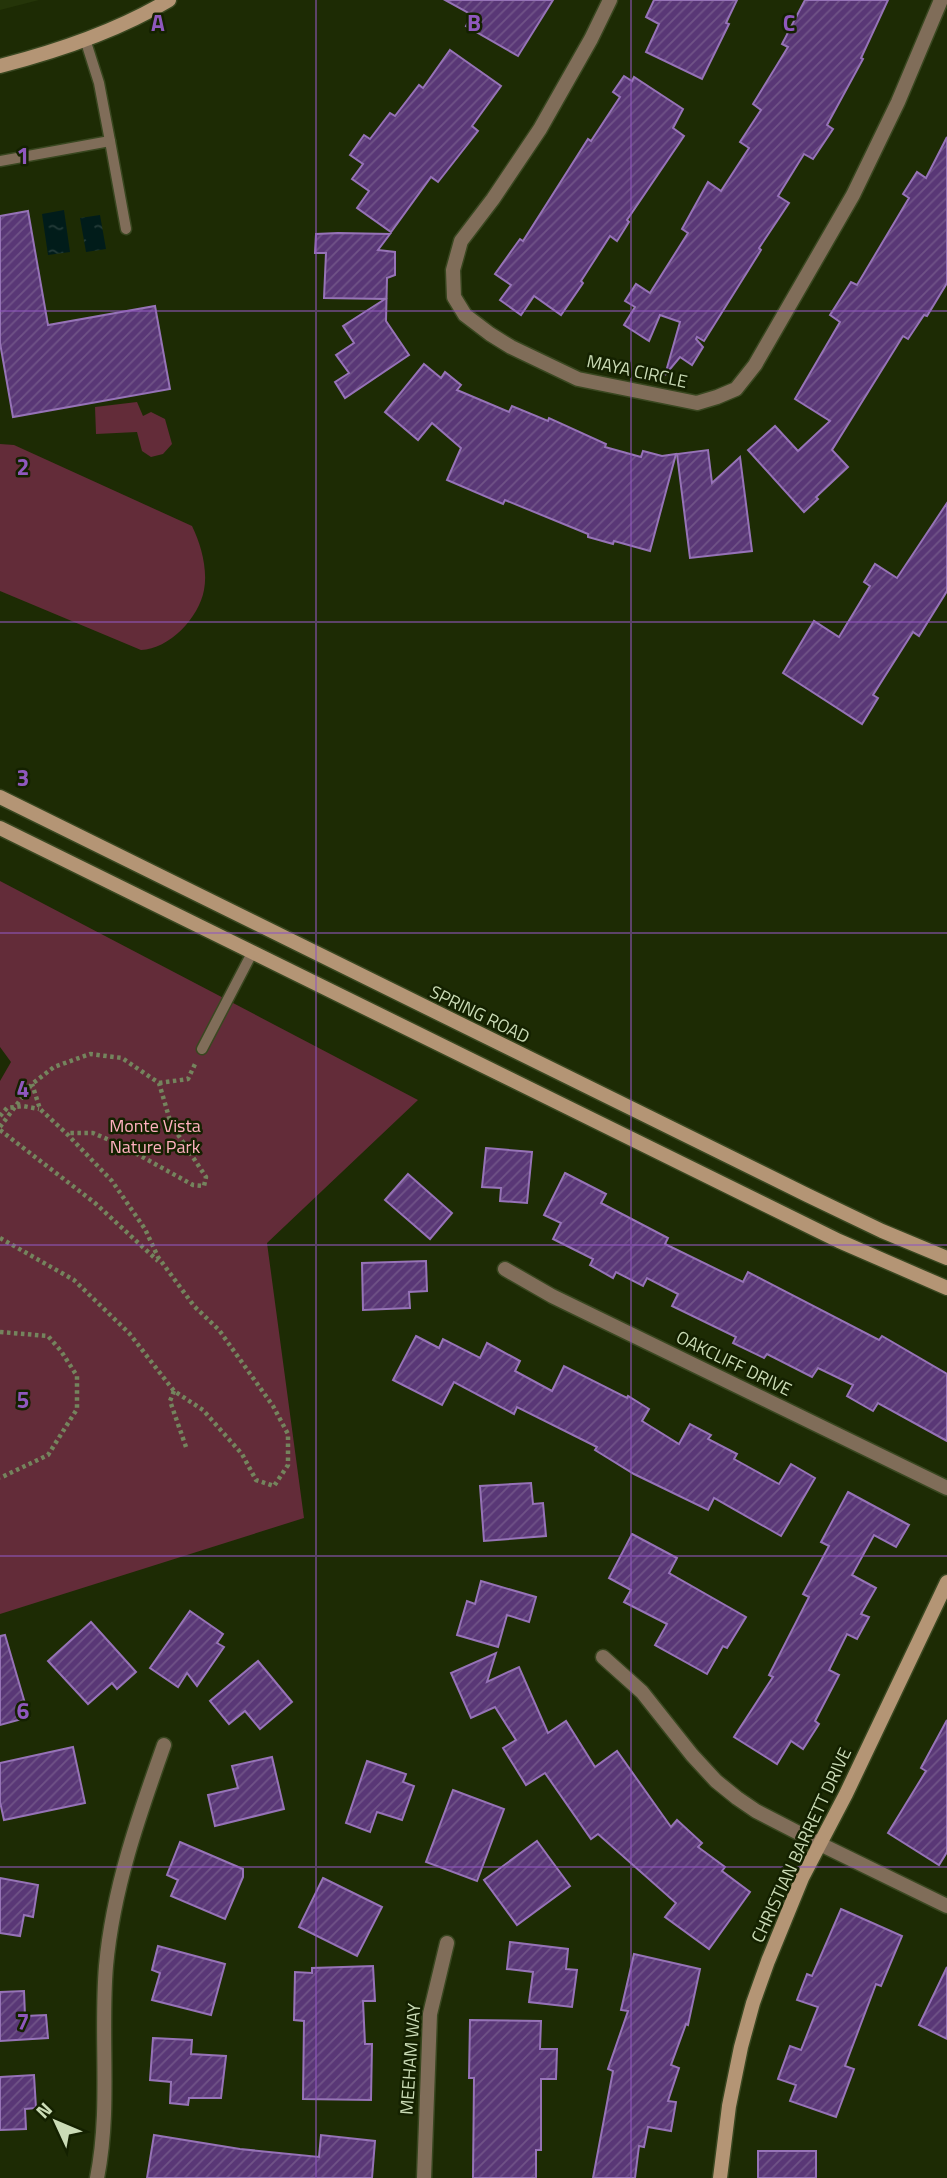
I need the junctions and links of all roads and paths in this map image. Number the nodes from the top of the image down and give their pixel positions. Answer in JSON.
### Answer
{"nodes":[{"id":1,"x":169,"y":0,"type":"edge"},
{"id":2,"x":610,"y":0,"type":"edge"},
{"id":3,"x":941,"y":0,"type":"edge"},
{"id":4,"x":85,"y":39,"type":"junction"},
{"id":5,"x":0,"y":66,"type":"edge"},
{"id":6,"x":110,"y":141,"type":"junction"},
{"id":7,"x":0,"y":161,"type":"edge"},
{"id":8,"x":126,"y":229,"type":"dead end"},
{"id":9,"x":0,"y":797,"type":"edge"},
{"id":10,"x":0,"y":828,"type":"edge"},
{"id":11,"x":252,"y":953,"type":"junction"},
{"id":12,"x":202,"y":1049,"type":"joint"},
{"id":13,"x":159,"y":1083,"type":"junction"},
{"id":14,"x":32,"y":1084,"type":"junction"},
{"id":15,"x":14,"y":1108,"type":"junction"},
{"id":16,"x":40,"y":1109,"type":"junction"},
{"id":17,"x":0,"y":1116,"type":"edge"},
{"id":18,"x":0,"y":1129,"type":"edge"},
{"id":19,"x":67,"y":1133,"type":"junction"},
{"id":20,"x":0,"y":1238,"type":"edge"},
{"id":21,"x":947,"y":1258,"type":"edge"},
{"id":22,"x":167,"y":1269,"type":"junction"},
{"id":23,"x":505,"y":1269,"type":"dead end"},
{"id":24,"x":947,"y":1288,"type":"edge"},
{"id":25,"x":0,"y":1332,"type":"edge"},
{"id":26,"x":174,"y":1391,"type":"junction"},
{"id":27,"x":186,"y":1447,"type":"dead end"},
{"id":28,"x":0,"y":1478,"type":"edge"},
{"id":29,"x":947,"y":1488,"type":"edge"},
{"id":30,"x":947,"y":1582,"type":"edge"},
{"id":31,"x":603,"y":1657,"type":"dead end"},
{"id":32,"x":164,"y":1745,"type":"dead end"},
{"id":33,"x":820,"y":1844,"type":"junction"},
{"id":34,"x":947,"y":1906,"type":"edge"},
{"id":35,"x":447,"y":1943,"type":"dead end"},
{"id":36,"x":97,"y":2178,"type":"edge"},
{"id":37,"x":424,"y":2178,"type":"edge"},
{"id":38,"x":720,"y":2178,"type":"edge"}],
"edges":[{"from":1,"to":4,"type":"main road"},
{"from":2,"to":3,"type":"street","name":"MAYA CIRCLE"},
{"from":4,"to":5,"type":"main road"},
{"from":4,"to":6,"type":"lane"},
{"from":6,"to":7,"type":"lane"},
{"from":6,"to":8,"type":"lane"},
{"from":9,"to":21,"type":"main road","name":"SPRING ROAD"},
{"from":10,"to":11,"type":"main road"},
{"from":11,"to":12,"type":"lane"},
{"from":11,"to":24,"type":"main road"},
{"from":12,"to":13,"type":"path"},
{"from":13,"to":14,"type":"path"},
{"from":13,"to":19,"type":"path"},
{"from":14,"to":15,"type":"path"},
{"from":14,"to":16,"type":"path"},
{"from":15,"to":16,"type":"path"},
{"from":15,"to":17,"type":"path"},
{"from":15,"to":18,"type":"path"},
{"from":16,"to":19,"type":"path"},
{"from":18,"to":22,"type":"path"},
{"from":19,"to":22,"type":"path"},
{"from":20,"to":26,"type":"path"},
{"from":22,"to":26,"type":"path"},
{"from":23,"to":29,"type":"street","name":"OAKCLIFF DRIVE"},
{"from":25,"to":28,"type":"path"},
{"from":26,"to":27,"type":"path"},
{"from":30,"to":33,"type":"main road","name":"CHRISTIAN BARRETT DRIVE"},
{"from":31,"to":33,"type":"street"},
{"from":32,"to":36,"type":"street"},
{"from":33,"to":34,"type":"street"},
{"from":33,"to":38,"type":"main road","name":"CHRISTIAN BARRETT DRIVE"},
{"from":35,"to":37,"type":"street","name":"MEEHAM WAY"}]}
